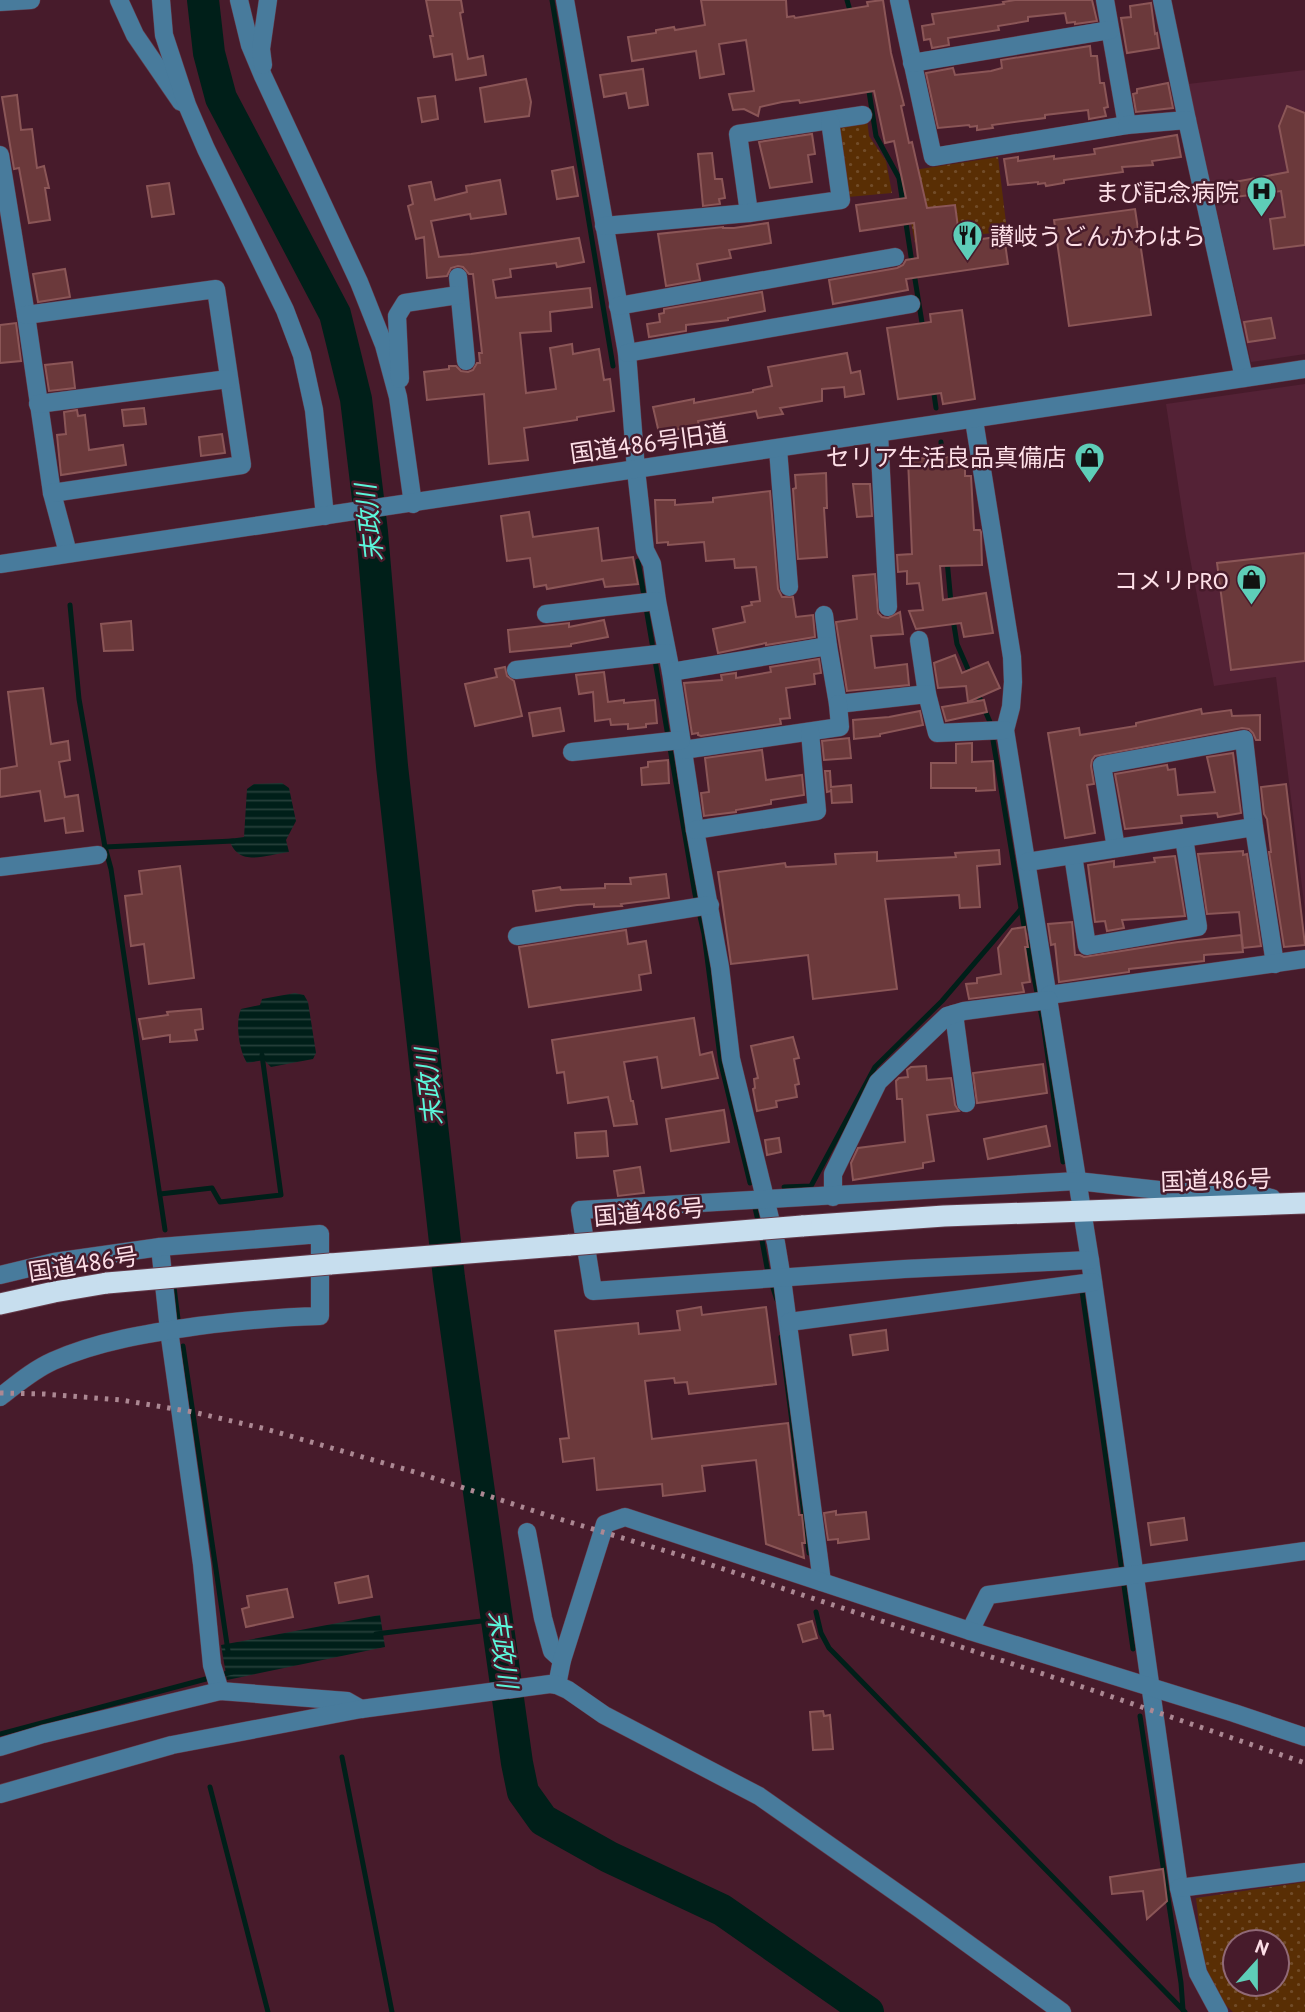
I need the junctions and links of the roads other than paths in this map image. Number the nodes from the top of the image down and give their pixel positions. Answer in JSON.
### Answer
{"nodes":[{"id":1,"x":31,"y":0,"type":"edge"},
{"id":2,"x":119,"y":0,"type":"edge"},
{"id":3,"x":160,"y":0,"type":"edge"},
{"id":4,"x":239,"y":0,"type":"edge"},
{"id":5,"x":268,"y":0,"type":"edge"},
{"id":6,"x":565,"y":0,"type":"edge"},
{"id":7,"x":899,"y":0,"type":"edge"},
{"id":8,"x":1105,"y":0,"type":"edge"},
{"id":9,"x":1162,"y":0,"type":"edge"},
{"id":10,"x":0,"y":2,"type":"edge"},
{"id":11,"x":1110,"y":30,"type":"junction"},
{"id":12,"x":912,"y":63,"type":"junction"},
{"id":13,"x":262,"y":76,"type":"junction"},
{"id":14,"x":187,"y":105,"type":"junction"},
{"id":15,"x":863,"y":115,"type":"dead end"},
{"id":16,"x":1187,"y":120,"type":"junction"},
{"id":17,"x":830,"y":121,"type":"junction"},
{"id":18,"x":1127,"y":125,"type":"junction"},
{"id":19,"x":0,"y":155,"type":"edge"},
{"id":20,"x":749,"y":213,"type":"junction"},
{"id":21,"x":604,"y":226,"type":"junction"},
{"id":22,"x":895,"y":257,"type":"dead end"},
{"id":23,"x":9,"y":269,"type":"edge"},
{"id":24,"x":911,"y":304,"type":"dead end"},
{"id":25,"x":618,"y":306,"type":"junction"},
{"id":26,"x":26,"y":315,"type":"junction"},
{"id":27,"x":627,"y":353,"type":"junction"},
{"id":28,"x":466,"y":361,"type":"dead end"},
{"id":29,"x":1305,"y":369,"type":"edge"},
{"id":30,"x":1244,"y":378,"type":"junction"},
{"id":31,"x":228,"y":379,"type":"junction"},
{"id":32,"x":398,"y":397,"type":"junction"},
{"id":33,"x":38,"y":404,"type":"junction"},
{"id":34,"x":974,"y":420,"type":"junction"},
{"id":35,"x":879,"y":434,"type":"junction"},
{"id":36,"x":778,"y":449,"type":"junction"},
{"id":37,"x":636,"y":470,"type":"junction"},
{"id":38,"x":51,"y":493,"type":"junction"},
{"id":39,"x":413,"y":503,"type":"junction"},
{"id":40,"x":325,"y":516,"type":"junction"},
{"id":41,"x":68,"y":553,"type":"junction"},
{"id":42,"x":0,"y":564,"type":"edge"},
{"id":43,"x":789,"y":587,"type":"dead end"},
{"id":44,"x":649,"y":602,"type":"junction"},
{"id":45,"x":888,"y":607,"type":"dead end"},
{"id":46,"x":545,"y":614,"type":"dead end"},
{"id":47,"x":824,"y":615,"type":"dead end"},
{"id":48,"x":919,"y":640,"type":"dead end"},
{"id":49,"x":828,"y":646,"type":"junction"},
{"id":50,"x":659,"y":654,"type":"junction"},
{"id":51,"x":516,"y":670,"type":"dead end"},
{"id":52,"x":671,"y":672,"type":"junction"},
{"id":53,"x":927,"y":694,"type":"junction"},
{"id":54,"x":838,"y":704,"type":"junction"},
{"id":55,"x":996,"y":731,"type":"junction"},
{"id":56,"x":810,"y":732,"type":"junction"},
{"id":57,"x":676,"y":743,"type":"junction"},
{"id":58,"x":572,"y":752,"type":"dead end"},
{"id":59,"x":1254,"y":827,"type":"junction"},
{"id":60,"x":695,"y":830,"type":"junction"},
{"id":61,"x":1184,"y":838,"type":"junction"},
{"id":62,"x":1116,"y":848,"type":"junction"},
{"id":63,"x":98,"y":855,"type":"dead end"},
{"id":64,"x":1073,"y":855,"type":"junction"},
{"id":65,"x":1027,"y":862,"type":"junction"},
{"id":66,"x":0,"y":867,"type":"edge"},
{"id":67,"x":702,"y":907,"type":"junction"},
{"id":68,"x":517,"y":936,"type":"dead end"},
{"id":69,"x":1305,"y":959,"type":"edge"},
{"id":70,"x":1275,"y":964,"type":"junction"},
{"id":71,"x":1044,"y":999,"type":"junction"},
{"id":72,"x":954,"y":1014,"type":"junction"},
{"id":73,"x":965,"y":1103,"type":"dead end"},
{"id":74,"x":1077,"y":1181,"type":"junction"},
{"id":75,"x":833,"y":1197,"type":"junction"},
{"id":76,"x":764,"y":1200,"type":"junction"},
{"id":77,"x":1302,"y":1203,"type":"edge"},
{"id":78,"x":1082,"y":1211,"type":"junction"},
{"id":79,"x":160,"y":1247,"type":"junction"},
{"id":80,"x":1090,"y":1260,"type":"junction"},
{"id":81,"x":0,"y":1275,"type":"edge"},
{"id":82,"x":774,"y":1279,"type":"junction"},
{"id":83,"x":1093,"y":1282,"type":"junction"},
{"id":84,"x":0,"y":1304,"type":"edge"},
{"id":85,"x":789,"y":1322,"type":"junction"},
{"id":86,"x":169,"y":1330,"type":"junction"},
{"id":87,"x":0,"y":1397,"type":"edge"},
{"id":88,"x":527,"y":1532,"type":"dead end"},
{"id":89,"x":1305,"y":1551,"type":"edge"},
{"id":90,"x":1126,"y":1576,"type":"junction"},
{"id":91,"x":822,"y":1582,"type":"junction"},
{"id":92,"x":970,"y":1630,"type":"junction"},
{"id":93,"x":562,"y":1660,"type":"junction"},
{"id":94,"x":557,"y":1685,"type":"junction"},
{"id":95,"x":1152,"y":1687,"type":"junction"},
{"id":96,"x":219,"y":1688,"type":"junction"},
{"id":97,"x":361,"y":1709,"type":"junction"},
{"id":98,"x":1305,"y":1737,"type":"edge"},
{"id":99,"x":0,"y":1747,"type":"edge"},
{"id":100,"x":0,"y":1794,"type":"edge"},
{"id":101,"x":1305,"y":1872,"type":"edge"},
{"id":102,"x":1180,"y":1888,"type":"junction"},
{"id":103,"x":1218,"y":2011,"type":"edge"},
{"id":104,"x":1062,"y":2012,"type":"edge"}],
"edges":[{"from":1,"to":10,"type":"street"},
{"from":2,"to":14,"type":"street"},
{"from":3,"to":14,"type":"street"},
{"from":4,"to":13,"type":"street"},
{"from":5,"to":13,"type":"street"},
{"from":6,"to":21,"type":"street"},
{"from":7,"to":12,"type":"street"},
{"from":8,"to":11,"type":"street"},
{"from":9,"to":16,"type":"street"},
{"from":11,"to":12,"type":"street"},
{"from":11,"to":18,"type":"street"},
{"from":12,"to":18,"type":"street"},
{"from":13,"to":32,"type":"street"},
{"from":14,"to":40,"type":"street"},
{"from":15,"to":17,"type":"street"},
{"from":16,"to":18,"type":"street"},
{"from":16,"to":30,"type":"street"},
{"from":17,"to":20,"type":"street"},
{"from":17,"to":20,"type":"street"},
{"from":19,"to":23,"type":"street"},
{"from":20,"to":21,"type":"street"},
{"from":21,"to":25,"type":"street"},
{"from":22,"to":25,"type":"street"},
{"from":23,"to":26,"type":"street"},
{"from":24,"to":27,"type":"street"},
{"from":25,"to":27,"type":"street"},
{"from":26,"to":31,"type":"street"},
{"from":26,"to":33,"type":"street"},
{"from":27,"to":37,"type":"street"},
{"from":28,"to":32,"type":"street"},
{"from":29,"to":30,"type":"street","name":"国道486号旧道"},
{"from":30,"to":34,"type":"street","name":"国道486号旧道"},
{"from":31,"to":33,"type":"street"},
{"from":31,"to":38,"type":"street"},
{"from":32,"to":39,"type":"street"},
{"from":33,"to":38,"type":"street"},
{"from":34,"to":35,"type":"street","name":"国道486号旧道"},
{"from":34,"to":55,"type":"street"},
{"from":35,"to":36,"type":"street","name":"国道486号旧道"},
{"from":35,"to":45,"type":"street"},
{"from":36,"to":37,"type":"street","name":"国道486号旧道"},
{"from":36,"to":43,"type":"street"},
{"from":37,"to":39,"type":"street","name":"国道486号旧道"},
{"from":37,"to":44,"type":"street"},
{"from":38,"to":41,"type":"street"},
{"from":39,"to":40,"type":"street","name":"国道486号旧道"},
{"from":40,"to":41,"type":"street","name":"国道486号旧道"},
{"from":41,"to":42,"type":"street","name":"国道486号旧道"},
{"from":44,"to":46,"type":"street"},
{"from":44,"to":50,"type":"street"},
{"from":47,"to":49,"type":"street"},
{"from":48,"to":53,"type":"street"},
{"from":49,"to":52,"type":"street"},
{"from":49,"to":54,"type":"street"},
{"from":50,"to":51,"type":"street"},
{"from":50,"to":52,"type":"street"},
{"from":52,"to":57,"type":"street"},
{"from":53,"to":54,"type":"street"},
{"from":53,"to":55,"type":"street"},
{"from":54,"to":56,"type":"street"},
{"from":55,"to":65,"type":"street"},
{"from":56,"to":57,"type":"street"},
{"from":56,"to":60,"type":"street"},
{"from":57,"to":58,"type":"street"},
{"from":57,"to":60,"type":"street"},
{"from":59,"to":61,"type":"street"},
{"from":59,"to":62,"type":"street"},
{"from":59,"to":70,"type":"street"},
{"from":60,"to":67,"type":"street"},
{"from":61,"to":62,"type":"street"},
{"from":61,"to":64,"type":"street"},
{"from":62,"to":64,"type":"street"},
{"from":63,"to":66,"type":"street"},
{"from":64,"to":65,"type":"street"},
{"from":65,"to":71,"type":"street"},
{"from":67,"to":68,"type":"street"},
{"from":67,"to":76,"type":"street"},
{"from":69,"to":70,"type":"street"},
{"from":70,"to":71,"type":"street"},
{"from":71,"to":72,"type":"street"},
{"from":71,"to":74,"type":"street"},
{"from":72,"to":73,"type":"street"},
{"from":72,"to":75,"type":"street"},
{"from":74,"to":75,"type":"street"},
{"from":74,"to":77,"type":"street"},
{"from":74,"to":78,"type":"street"},
{"from":75,"to":76,"type":"street"},
{"from":76,"to":82,"type":"street"},
{"from":76,"to":82,"type":"street"},
{"from":77,"to":78,"type":"highway","name":"国道486号"},
{"from":78,"to":80,"type":"street"},
{"from":78,"to":84,"type":"highway","name":"国道486号","bridge":true},
{"from":79,"to":81,"type":"street"},
{"from":79,"to":86,"type":"street"},
{"from":79,"to":86,"type":"street"},
{"from":80,"to":82,"type":"street"},
{"from":80,"to":83,"type":"street"},
{"from":82,"to":85,"type":"street"},
{"from":83,"to":85,"type":"street"},
{"from":83,"to":90,"type":"street"},
{"from":85,"to":91,"type":"street"},
{"from":86,"to":87,"type":"street"},
{"from":86,"to":96,"type":"street"},
{"from":88,"to":93,"type":"street"},
{"from":89,"to":90,"type":"street"},
{"from":90,"to":92,"type":"street"},
{"from":90,"to":95,"type":"street"},
{"from":91,"to":92,"type":"street"},
{"from":91,"to":93,"type":"street"},
{"from":92,"to":95,"type":"street"},
{"from":93,"to":94,"type":"street"},
{"from":94,"to":97,"type":"street"},
{"from":94,"to":104,"type":"street"},
{"from":95,"to":98,"type":"street"},
{"from":95,"to":102,"type":"street"},
{"from":96,"to":97,"type":"street"},
{"from":96,"to":99,"type":"street"},
{"from":97,"to":100,"type":"street"},
{"from":101,"to":102,"type":"street"},
{"from":102,"to":103,"type":"street"}]}
